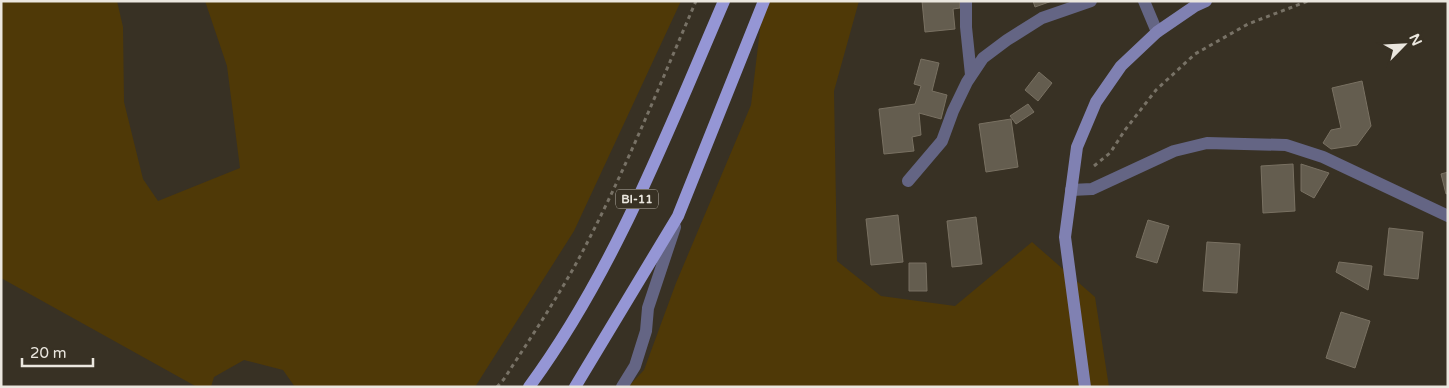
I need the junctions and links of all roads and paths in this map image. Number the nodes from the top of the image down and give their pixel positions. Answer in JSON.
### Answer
{"nodes":[{"id":1,"x":696,"y":1,"type":"edge"},
{"id":2,"x":724,"y":1,"type":"edge"},
{"id":3,"x":966,"y":1,"type":"edge"},
{"id":4,"x":1091,"y":1,"type":"edge"},
{"id":5,"x":1144,"y":1,"type":"edge"},
{"id":6,"x":1206,"y":1,"type":"edge"},
{"id":7,"x":1308,"y":1,"type":"edge"},
{"id":8,"x":764,"y":2,"type":"edge"},
{"id":9,"x":1157,"y":32,"type":"junction"},
{"id":10,"x":971,"y":76,"type":"junction"},
{"id":11,"x":908,"y":181,"type":"dead end"},
{"id":12,"x":1077,"y":190,"type":"junction"},
{"id":13,"x":678,"y":216,"type":"junction"},
{"id":14,"x":1448,"y":216,"type":"edge"},
{"id":15,"x":497,"y":387,"type":"edge"},
{"id":16,"x":530,"y":387,"type":"edge"},
{"id":17,"x":575,"y":387,"type":"edge"},
{"id":18,"x":622,"y":387,"type":"edge"},
{"id":19,"x":1085,"y":387,"type":"edge"}],
"edges":[{"from":1,"to":15,"type":"path"},
{"from":2,"to":16,"type":"main road","number":"BI-11"},
{"from":3,"to":10,"type":"lane"},
{"from":4,"to":10,"type":"lane"},
{"from":5,"to":9,"type":"lane"},
{"from":6,"to":9,"type":"street"},
{"from":7,"to":12,"type":"path"},
{"from":8,"to":13,"type":"main road"},
{"from":9,"to":12,"type":"street"},
{"from":10,"to":11,"type":"lane"},
{"from":12,"to":14,"type":"lane"},
{"from":12,"to":19,"type":"street"},
{"from":13,"to":17,"type":"main road"},
{"from":13,"to":18,"type":"lane"}]}
